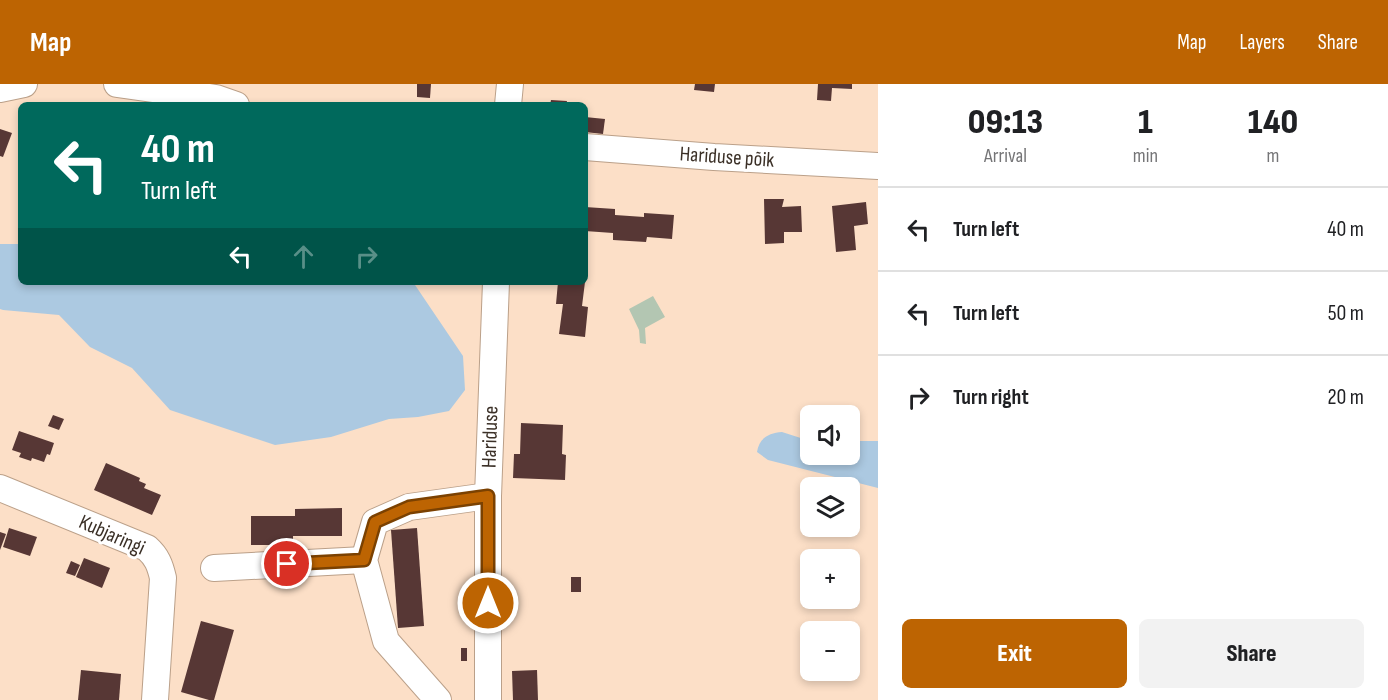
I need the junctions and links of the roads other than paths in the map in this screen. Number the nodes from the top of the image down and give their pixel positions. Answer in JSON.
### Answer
{"nodes":[{"id":1,"x":24,"y":84,"type":"edge"},
{"id":2,"x":117,"y":84,"type":"edge"},
{"id":3,"x":510,"y":84,"type":"edge"},
{"id":4,"x":0,"y":89,"type":"edge"},
{"id":5,"x":227,"y":102,"type":"edge"},
{"id":6,"x":508,"y":102,"type":"edge"},
{"id":7,"x":588,"y":147,"type":"edge"},
{"id":8,"x":875,"y":162,"type":"edge"},
{"id":9,"x":496,"y":285,"type":"edge"},
{"id":10,"x":0,"y":488,"type":"edge"},
{"id":11,"x":488,"y":496,"type":"junction"},
{"id":12,"x":364,"y":560,"type":"junction"},
{"id":13,"x":214,"y":568,"type":"dead end"},
{"id":14,"x":155,"y":700,"type":"edge"},
{"id":15,"x":438,"y":700,"type":"edge"},
{"id":16,"x":488,"y":700,"type":"edge"}],
"edges":[{"from":1,"to":4,"type":"street"},
{"from":2,"to":5,"type":"street"},
{"from":3,"to":6,"type":"street"},
{"from":7,"to":8,"type":"street","name":"Hariduse põik"},
{"from":9,"to":11,"type":"street","name":"Hariduse"},
{"from":10,"to":14,"type":"street","name":"Kubjaringi"},
{"from":11,"to":12,"type":"street"},
{"from":11,"to":16,"type":"street","name":"Hariduse"},
{"from":12,"to":13,"type":"street"},
{"from":12,"to":15,"type":"street"}]}
